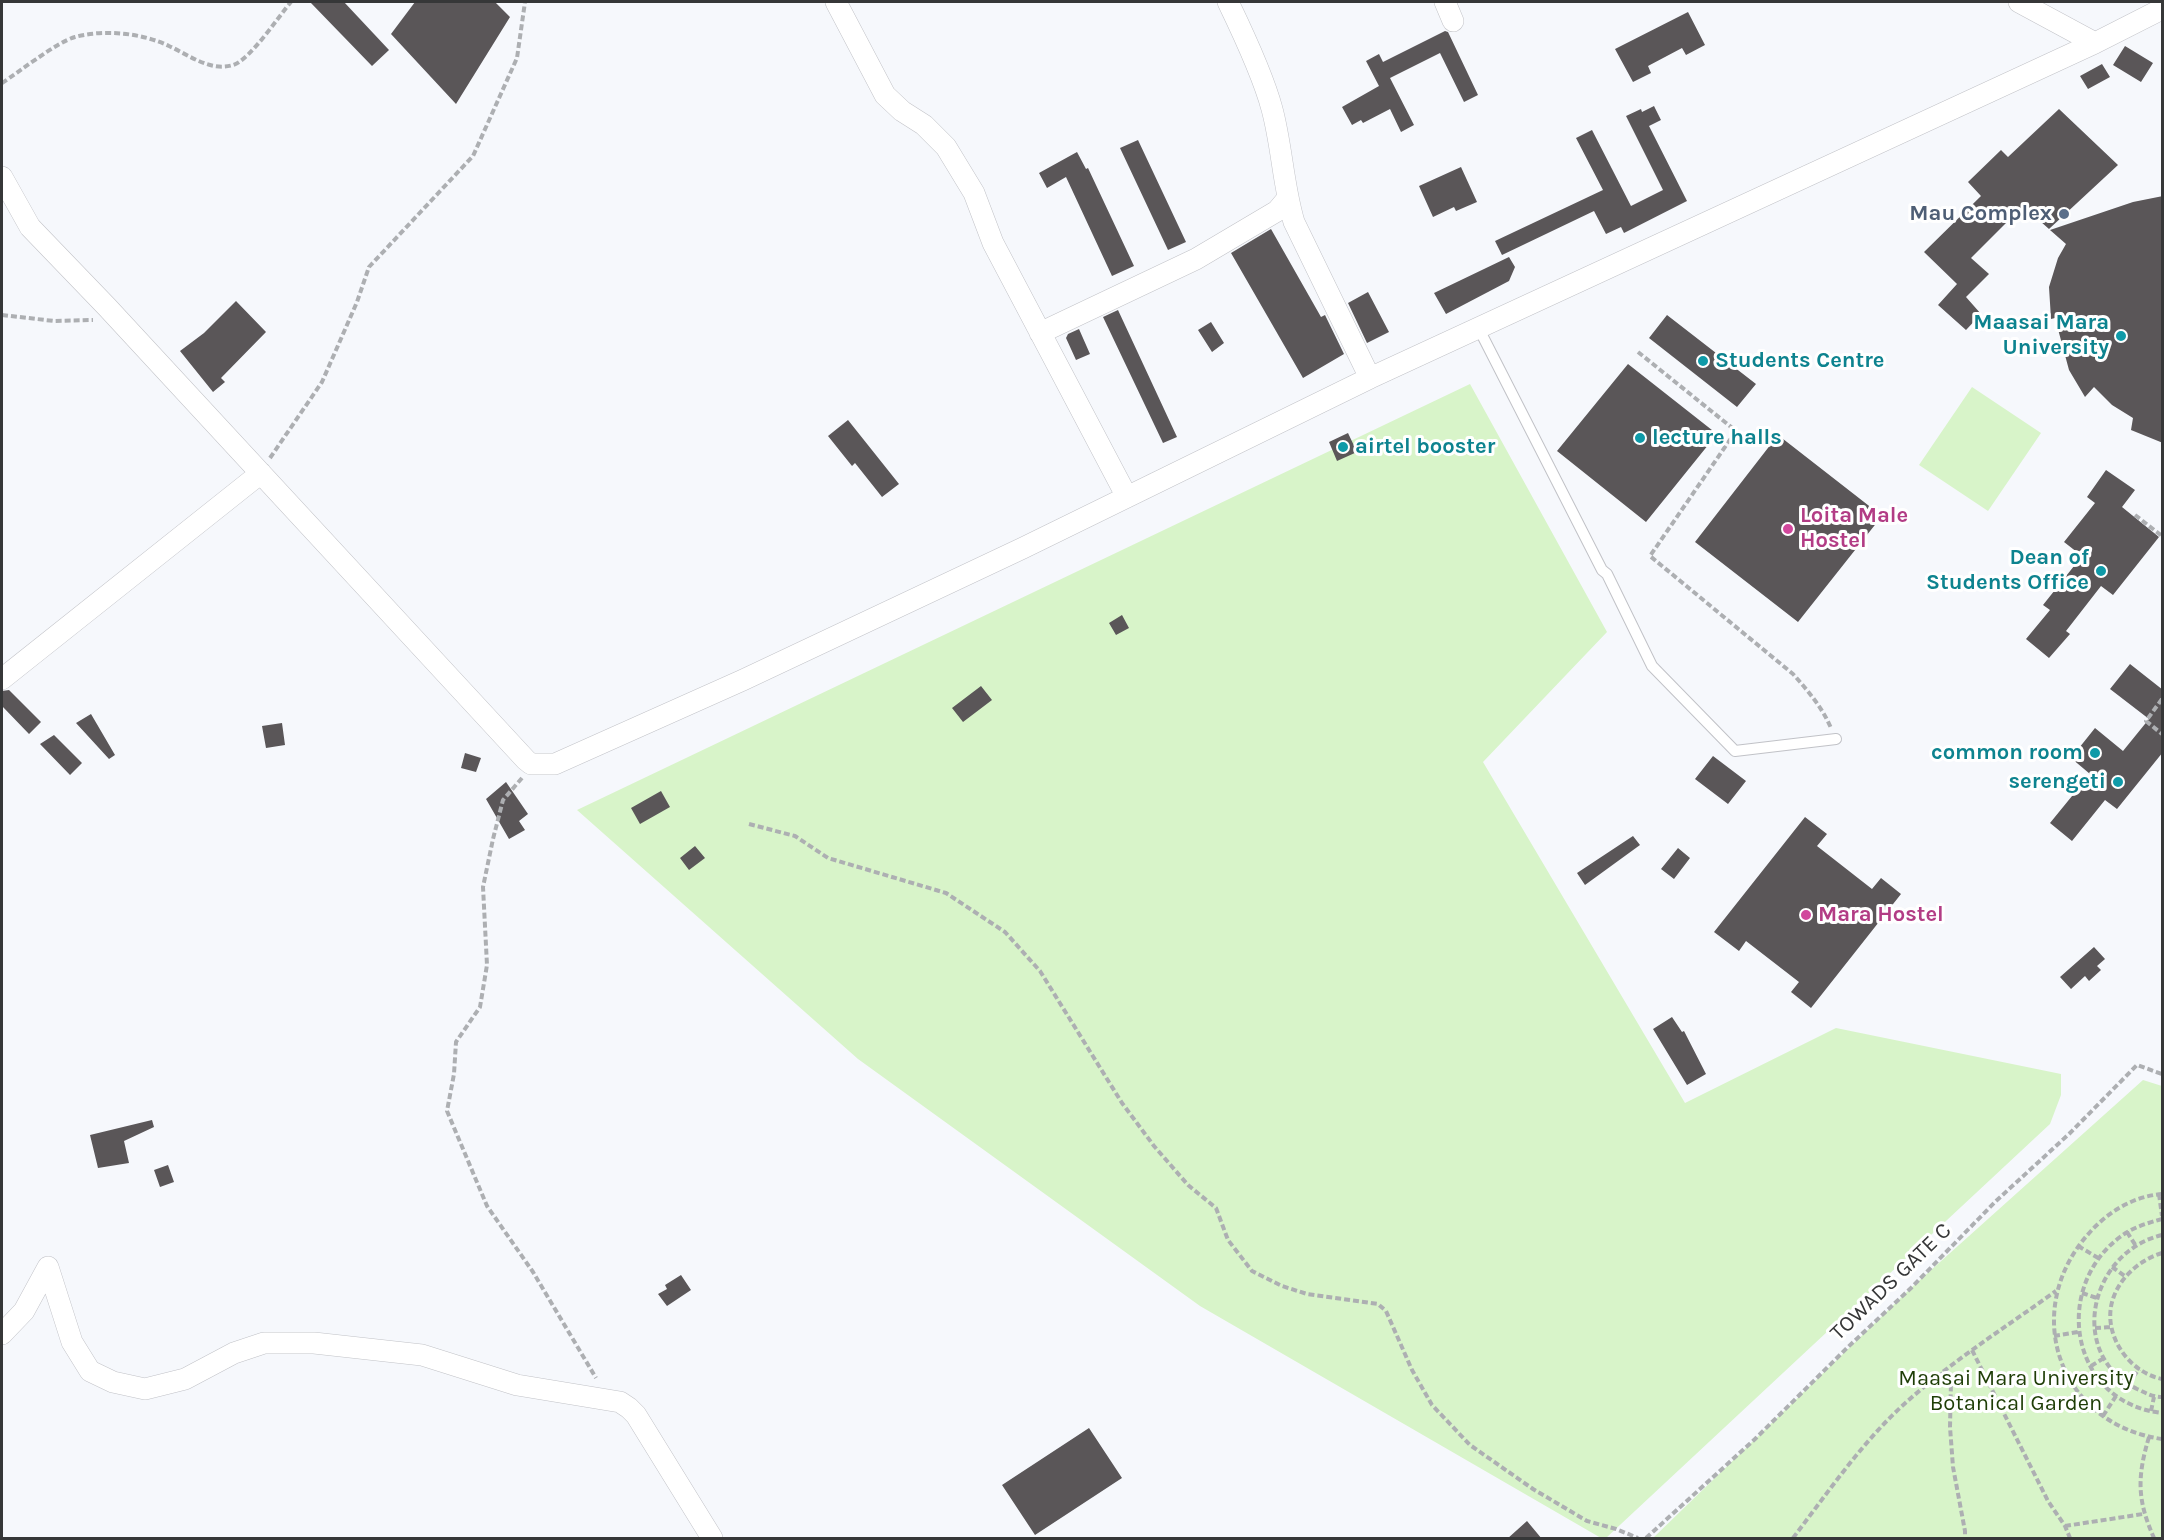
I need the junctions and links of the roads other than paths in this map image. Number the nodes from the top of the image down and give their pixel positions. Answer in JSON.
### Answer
{"nodes":[{"id":1,"x":836,"y":2,"type":"edge"},
{"id":2,"x":1228,"y":2,"type":"edge"},
{"id":3,"x":2019,"y":2,"type":"edge"},
{"id":4,"x":2163,"y":9,"type":"edge"},
{"id":5,"x":2095,"y":43,"type":"junction"},
{"id":6,"x":2,"y":177,"type":"edge"},
{"id":7,"x":1287,"y":199,"type":"junction"},
{"id":8,"x":1479,"y":329,"type":"junction"},
{"id":9,"x":1040,"y":333,"type":"junction"},
{"id":10,"x":1370,"y":378,"type":"junction"},
{"id":11,"x":261,"y":473,"type":"junction"},
{"id":12,"x":1127,"y":497,"type":"junction"},
{"id":13,"x":2,"y":680,"type":"edge"},
{"id":14,"x":1836,"y":739,"type":"road end"},
{"id":15,"x":2,"y":1334,"type":"edge"},
{"id":16,"x":712,"y":1539,"type":"edge"}],
"edges":[{"from":1,"to":9,"type":"street"},
{"from":2,"to":7,"type":"street"},
{"from":3,"to":5,"type":"street"},
{"from":4,"to":5,"type":"street"},
{"from":5,"to":8,"type":"street"},
{"from":6,"to":11,"type":"street"},
{"from":7,"to":9,"type":"street"},
{"from":7,"to":10,"type":"street"},
{"from":8,"to":10,"type":"street"},
{"from":8,"to":14,"type":"lane"},
{"from":9,"to":12,"type":"street"},
{"from":10,"to":12,"type":"street"},
{"from":11,"to":12,"type":"street"},
{"from":11,"to":13,"type":"street"},
{"from":15,"to":16,"type":"street"}]}
